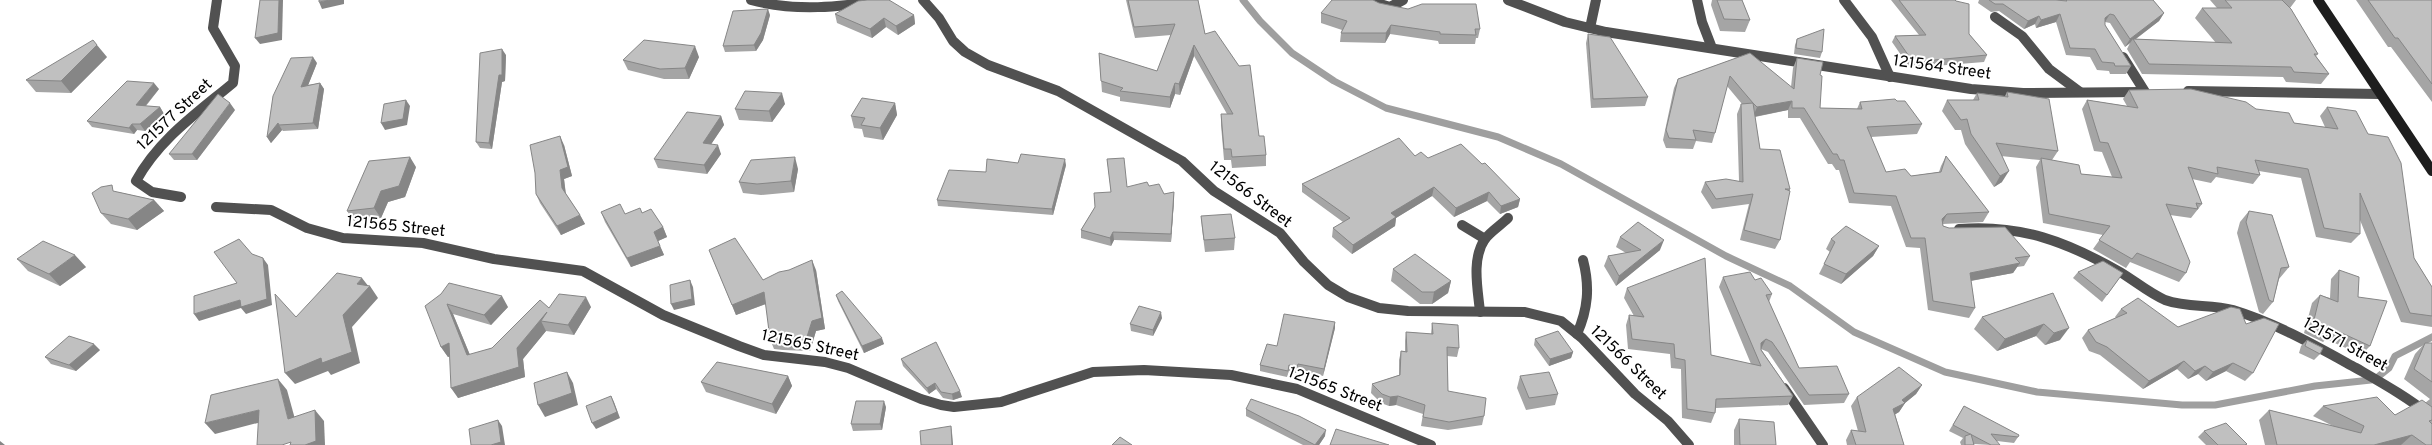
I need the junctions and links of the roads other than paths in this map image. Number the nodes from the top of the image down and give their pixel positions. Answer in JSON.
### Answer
{"nodes":[{"id":1,"x":217,"y":0,"type":"edge"},
{"id":2,"x":751,"y":0,"type":"edge"},
{"id":3,"x":885,"y":0,"type":"edge"},
{"id":4,"x":923,"y":0,"type":"edge"},
{"id":5,"x":1367,"y":0,"type":"edge"},
{"id":6,"x":1403,"y":0,"type":"edge"},
{"id":7,"x":1508,"y":0,"type":"edge"},
{"id":8,"x":1596,"y":0,"type":"edge"},
{"id":9,"x":1697,"y":0,"type":"edge"},
{"id":10,"x":1844,"y":0,"type":"edge"},
{"id":11,"x":2318,"y":0,"type":"edge"},
{"id":12,"x":1995,"y":16,"type":"dead end"},
{"id":13,"x":1590,"y":28,"type":"junction"},
{"id":14,"x":2116,"y":44,"type":"edge"},
{"id":15,"x":1712,"y":48,"type":"junction"},
{"id":16,"x":1890,"y":77,"type":"junction"},
{"id":17,"x":2080,"y":92,"type":"junction"},
{"id":18,"x":2175,"y":92,"type":"edge"},
{"id":19,"x":2379,"y":94,"type":"junction"},
{"id":20,"x":2432,"y":170,"type":"edge"},
{"id":21,"x":182,"y":197,"type":"dead end"},
{"id":22,"x":216,"y":207,"type":"dead end"},
{"id":23,"x":1508,"y":218,"type":"dead end"},
{"id":24,"x":1462,"y":225,"type":"dead end"},
{"id":25,"x":1950,"y":230,"type":"edge"},
{"id":26,"x":1485,"y":239,"type":"junction"},
{"id":27,"x":1583,"y":260,"type":"dead end"},
{"id":28,"x":1480,"y":312,"type":"junction"},
{"id":29,"x":1577,"y":334,"type":"junction"},
{"id":30,"x":1779,"y":380,"type":"edge"},
{"id":31,"x":2432,"y":417,"type":"edge"},
{"id":32,"x":1431,"y":445,"type":"edge"},
{"id":33,"x":1689,"y":445,"type":"edge"},
{"id":34,"x":1824,"y":445,"type":"edge"}],
"edges":[{"from":1,"to":21,"type":"street","name":"121577 Street"},
{"from":2,"to":3,"type":"street"},
{"from":4,"to":28,"type":"street","name":"121566 Street"},
{"from":5,"to":6,"type":"street"},
{"from":7,"to":13,"type":"street","name":"121564 Street"},
{"from":8,"to":13,"type":"street"},
{"from":9,"to":15,"type":"street"},
{"from":10,"to":16,"type":"street"},
{"from":11,"to":19,"type":"street"},
{"from":12,"to":17,"type":"street"},
{"from":13,"to":15,"type":"street","name":"121564 Street"},
{"from":14,"to":17,"type":"street","name":"121564 Street"},
{"from":15,"to":16,"type":"street","name":"121564 Street"},
{"from":16,"to":17,"type":"street","name":"121564 Street"},
{"from":18,"to":19,"type":"street"},
{"from":19,"to":20,"type":"street"},
{"from":22,"to":32,"type":"street","name":"121565 Street"},
{"from":23,"to":26,"type":"street"},
{"from":24,"to":26,"type":"street"},
{"from":25,"to":31,"type":"street","name":"121571 Street"},
{"from":26,"to":28,"type":"street"},
{"from":27,"to":29,"type":"street"},
{"from":28,"to":29,"type":"street","name":"121566 Street"},
{"from":29,"to":33,"type":"street","name":"121566 Street"},
{"from":30,"to":34,"type":"street"}]}
